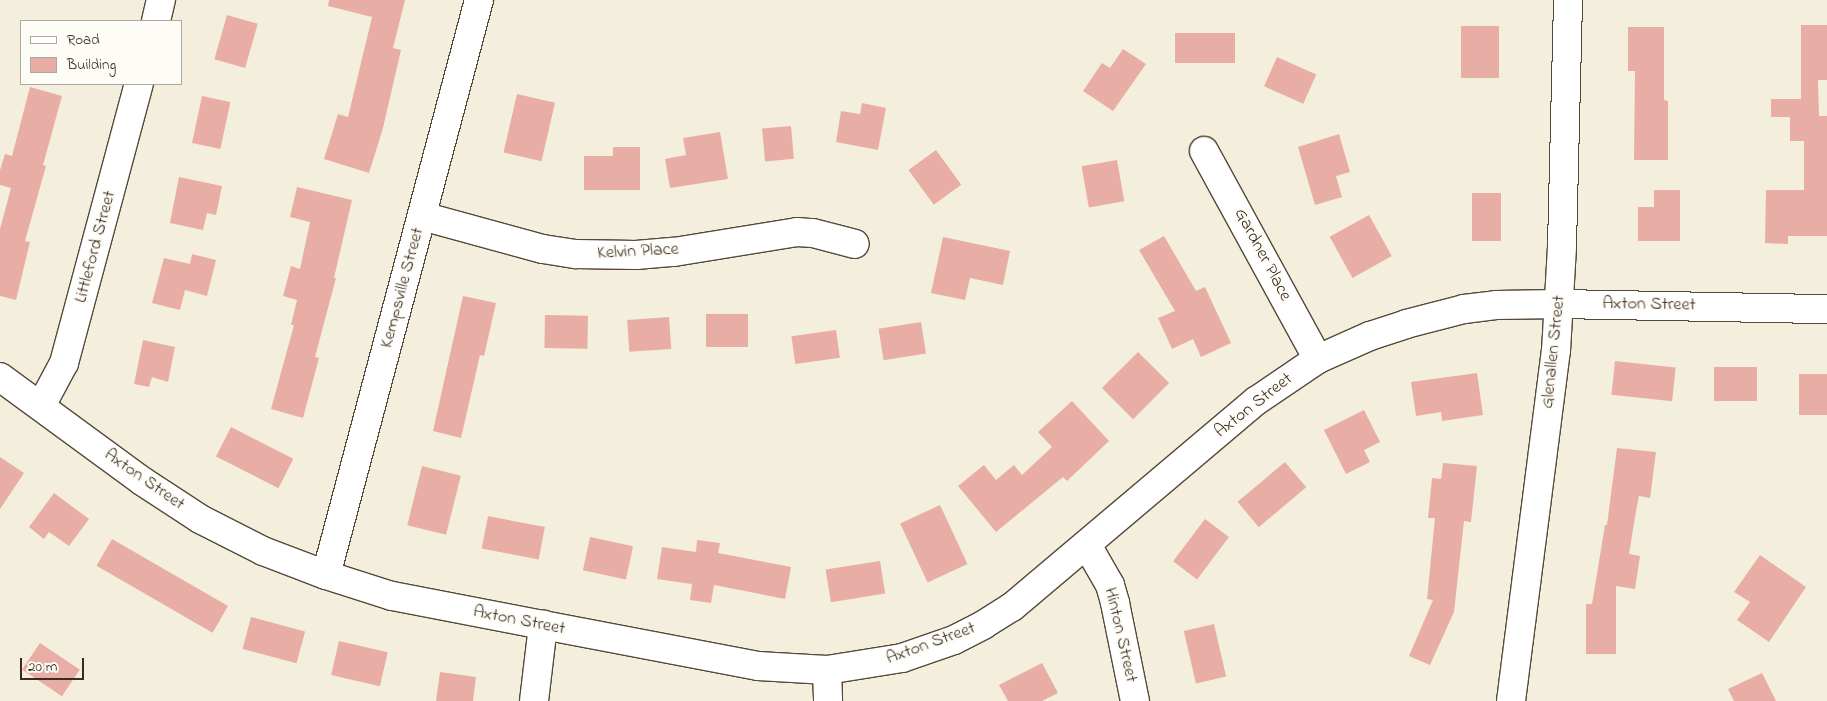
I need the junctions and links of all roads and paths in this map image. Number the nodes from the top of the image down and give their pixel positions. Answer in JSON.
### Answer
{"nodes":[{"id":1,"x":161,"y":0,"type":"edge"},
{"id":2,"x":479,"y":0,"type":"edge"},
{"id":3,"x":1568,"y":0,"type":"edge"},
{"id":4,"x":156,"y":20,"type":"edge"},
{"id":5,"x":139,"y":85,"type":"edge"},
{"id":6,"x":1204,"y":151,"type":"dead end"},
{"id":7,"x":422,"y":216,"type":"junction"},
{"id":8,"x":855,"y":244,"type":"dead end"},
{"id":9,"x":1559,"y":304,"type":"junction"},
{"id":10,"x":1827,"y":309,"type":"edge"},
{"id":11,"x":1318,"y":358,"type":"junction"},
{"id":12,"x":0,"y":377,"type":"edge"},
{"id":13,"x":41,"y":406,"type":"junction"},
{"id":14,"x":1087,"y":545,"type":"junction"},
{"id":15,"x":326,"y":575,"type":"junction"},
{"id":16,"x":543,"y":626,"type":"junction"},
{"id":17,"x":827,"y":670,"type":"junction"},
{"id":18,"x":534,"y":701,"type":"edge"},
{"id":19,"x":828,"y":701,"type":"edge"},
{"id":20,"x":1135,"y":701,"type":"edge"},
{"id":21,"x":1512,"y":701,"type":"edge"}],
"edges":[{"from":1,"to":4,"type":"street"},
{"from":2,"to":7,"type":"street","name":"Kempsville Street"},
{"from":3,"to":9,"type":"street","name":"Glenallen Street"},
{"from":5,"to":13,"type":"street","name":"Littleford Street"},
{"from":6,"to":11,"type":"street","name":"Gardner Place"},
{"from":7,"to":8,"type":"street","name":"Kelvin Place"},
{"from":7,"to":15,"type":"street","name":"Kempsville Street"},
{"from":9,"to":10,"type":"street","name":"Axton Street"},
{"from":9,"to":11,"type":"street","name":"Axton Street"},
{"from":9,"to":21,"type":"street","name":"Glenallen Street"},
{"from":11,"to":14,"type":"street","name":"Axton Street"},
{"from":12,"to":13,"type":"street","name":"Axton Street"},
{"from":13,"to":15,"type":"street","name":"Axton Street"},
{"from":14,"to":17,"type":"street","name":"Axton Street"},
{"from":14,"to":20,"type":"street","name":"Hinton Street"},
{"from":15,"to":16,"type":"street","name":"Axton Street"},
{"from":16,"to":17,"type":"street","name":"Axton Street"},
{"from":16,"to":18,"type":"street"},
{"from":17,"to":19,"type":"street"}]}
